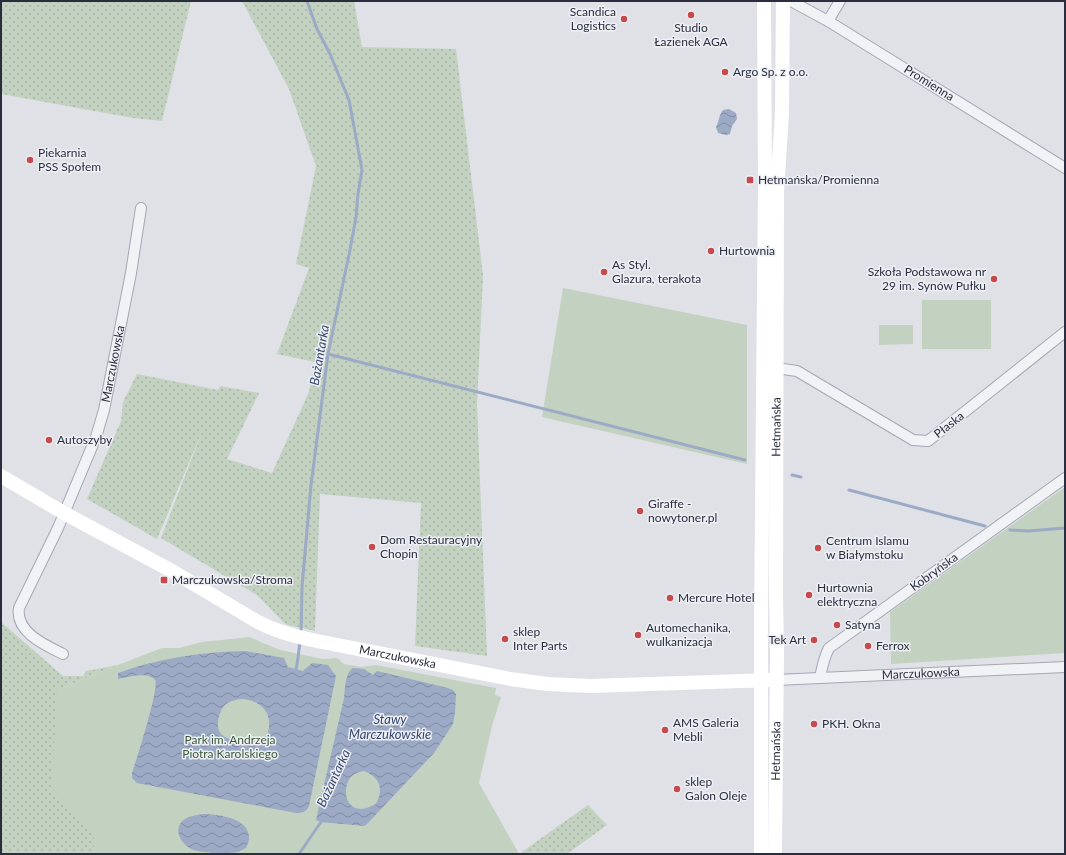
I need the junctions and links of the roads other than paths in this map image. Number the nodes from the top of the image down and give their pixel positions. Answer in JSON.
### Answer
{"nodes":[{"id":1,"x":764,"y":1,"type":"edge"},
{"id":2,"x":783,"y":1,"type":"edge"},
{"id":3,"x":791,"y":1,"type":"edge"},
{"id":4,"x":840,"y":1,"type":"edge"},
{"id":5,"x":828,"y":21,"type":"junction"},
{"id":6,"x":783,"y":54,"type":"junction"},
{"id":7,"x":764,"y":58,"type":"junction"},
{"id":8,"x":1065,"y":168,"type":"edge"},
{"id":9,"x":141,"y":208,"type":"dead end"},
{"id":10,"x":1065,"y":332,"type":"edge"},
{"id":11,"x":776,"y":368,"type":"junction"},
{"id":12,"x":1,"y":476,"type":"edge"},
{"id":13,"x":1065,"y":478,"type":"edge"},
{"id":14,"x":64,"y":512,"type":"junction"},
{"id":15,"x":761,"y":618,"type":"junction"},
{"id":16,"x":776,"y":619,"type":"junction"},
{"id":17,"x":63,"y":654,"type":"dead end"},
{"id":18,"x":1065,"y":667,"type":"edge"},
{"id":19,"x":820,"y":678,"type":"junction"},
{"id":20,"x":761,"y":680,"type":"junction"},
{"id":21,"x":776,"y":680,"type":"junction"},
{"id":22,"x":762,"y":740,"type":"junction"},
{"id":23,"x":776,"y":740,"type":"junction"},
{"id":24,"x":761,"y":854,"type":"edge"},
{"id":25,"x":775,"y":854,"type":"edge"}],
"edges":[{"from":1,"to":7,"type":"main road","name":"Hetmańska"},
{"from":2,"to":6,"type":"main road","name":"Hetmańska"},
{"from":3,"to":5,"type":"street","name":"Promienna"},
{"from":4,"to":5,"type":"street"},
{"from":5,"to":8,"type":"street","name":"Promienna"},
{"from":6,"to":7,"type":"main road"},
{"from":6,"to":11,"type":"main road","name":"Hetmańska"},
{"from":7,"to":15,"type":"main road","name":"Hetmańska"},
{"from":9,"to":14,"type":"street","name":"Marczukowska"},
{"from":10,"to":11,"type":"street","name":"Płaska"},
{"from":11,"to":16,"type":"main road","name":"Hetmańska"},
{"from":12,"to":14,"type":"main road","name":"Marczukowska"},
{"from":13,"to":19,"type":"street","name":"Kobryńska"},
{"from":14,"to":17,"type":"street","name":"Marczukowska"},
{"from":14,"to":20,"type":"main road","name":"Marczukowska"},
{"from":15,"to":16,"type":"main road"},
{"from":15,"to":20,"type":"main road","name":"Hetmańska"},
{"from":16,"to":21,"type":"main road","name":"Hetmańska"},
{"from":18,"to":19,"type":"street","name":"Marczukowska"},
{"from":19,"to":21,"type":"street","name":"Marczukowska"},
{"from":20,"to":21,"type":"main road","name":"Marczukowska"},
{"from":20,"to":22,"type":"main road","name":"Hetmańska"},
{"from":21,"to":23,"type":"main road","name":"Hetmańska"},
{"from":22,"to":23,"type":"main road"},
{"from":22,"to":24,"type":"main road","name":"Hetmańska"},
{"from":23,"to":25,"type":"main road","name":"Hetmańska"}]}
